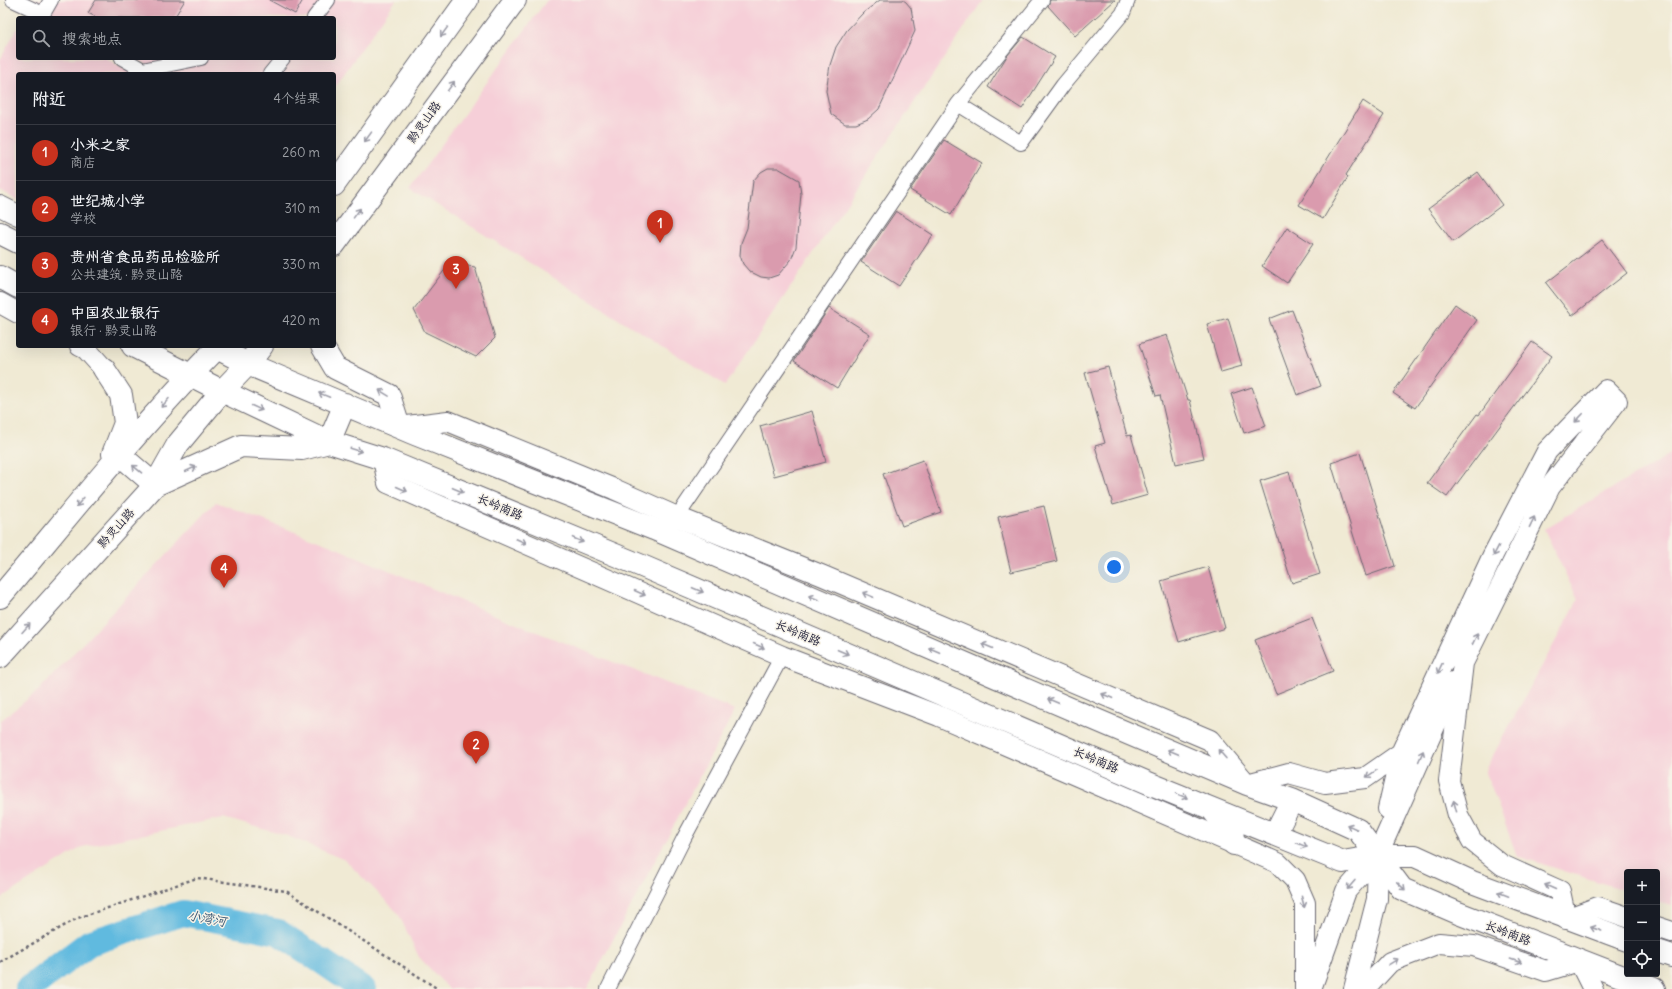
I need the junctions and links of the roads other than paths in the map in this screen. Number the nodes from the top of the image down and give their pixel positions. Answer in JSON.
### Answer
{"nodes":[{"id":1,"x":13,"y":0,"type":"edge"},
{"id":2,"x":51,"y":0,"type":"edge"},
{"id":3,"x":328,"y":0,"type":"edge"},
{"id":4,"x":467,"y":0,"type":"edge"},
{"id":5,"x":515,"y":0,"type":"edge"},
{"id":6,"x":1042,"y":0,"type":"edge"},
{"id":7,"x":1128,"y":0,"type":"edge"},
{"id":8,"x":46,"y":16,"type":"edge"},
{"id":9,"x":316,"y":16,"type":"edge"},
{"id":10,"x":125,"y":60,"type":"edge"},
{"id":11,"x":193,"y":60,"type":"edge"},
{"id":12,"x":281,"y":60,"type":"edge"},
{"id":13,"x":146,"y":72,"type":"edge"},
{"id":14,"x":272,"y":72,"type":"edge"},
{"id":15,"x":958,"y":104,"type":"junction"},
{"id":16,"x":336,"y":182,"type":"edge"},
{"id":17,"x":0,"y":206,"type":"edge"},
{"id":18,"x":16,"y":214,"type":"edge"},
{"id":19,"x":0,"y":233,"type":"edge"},
{"id":20,"x":16,"y":241,"type":"edge"},
{"id":21,"x":336,"y":242,"type":"edge"},
{"id":22,"x":0,"y":277,"type":"edge"},
{"id":23,"x":16,"y":285,"type":"edge"},
{"id":24,"x":0,"y":303,"type":"edge"},
{"id":25,"x":16,"y":312,"type":"edge"},
{"id":26,"x":88,"y":348,"type":"edge"},
{"id":27,"x":137,"y":348,"type":"edge"},
{"id":28,"x":216,"y":348,"type":"edge"},
{"id":29,"x":219,"y":348,"type":"edge"},
{"id":30,"x":260,"y":348,"type":"edge"},
{"id":31,"x":323,"y":348,"type":"edge"},
{"id":32,"x":248,"y":364,"type":"junction"},
{"id":33,"x":104,"y":369,"type":"joint"},
{"id":34,"x":191,"y":374,"type":"junction"},
{"id":35,"x":222,"y":392,"type":"junction"},
{"id":36,"x":345,"y":404,"type":"junction"},
{"id":37,"x":399,"y":427,"type":"junction"},
{"id":38,"x":329,"y":442,"type":"junction"},
{"id":39,"x":383,"y":459,"type":"junction"},
{"id":40,"x":113,"y":462,"type":"junction"},
{"id":41,"x":155,"y":485,"type":"junction"},
{"id":42,"x":677,"y":517,"type":"junction"},
{"id":43,"x":0,"y":597,"type":"edge"},
{"id":44,"x":782,"y":656,"type":"junction"},
{"id":45,"x":0,"y":657,"type":"edge"},
{"id":46,"x":1463,"y":663,"type":"junction"},
{"id":47,"x":1401,"y":753,"type":"junction"},
{"id":48,"x":1247,"y":784,"type":"junction"},
{"id":49,"x":1292,"y":800,"type":"junction"},
{"id":50,"x":1210,"y":808,"type":"junction"},
{"id":51,"x":1275,"y":834,"type":"junction"},
{"id":52,"x":1234,"y":844,"type":"junction"},
{"id":53,"x":1377,"y":856,"type":"junction"},
{"id":54,"x":1472,"y":882,"type":"junction"},
{"id":55,"x":1458,"y":913,"type":"junction"},
{"id":56,"x":1624,"y":916,"type":"edge"},
{"id":57,"x":1566,"y":919,"type":"junction"},
{"id":58,"x":1660,"y":928,"type":"edge"},
{"id":59,"x":1672,"y":932,"type":"edge"},
{"id":60,"x":1624,"y":939,"type":"edge"},
{"id":61,"x":1660,"y":952,"type":"edge"},
{"id":62,"x":1672,"y":956,"type":"edge"},
{"id":63,"x":1579,"y":961,"type":"junction"},
{"id":64,"x":608,"y":989,"type":"edge"},
{"id":65,"x":1304,"y":989,"type":"edge"},
{"id":66,"x":1311,"y":989,"type":"edge"},
{"id":67,"x":1354,"y":989,"type":"edge"},
{"id":68,"x":1365,"y":989,"type":"edge"},
{"id":69,"x":1593,"y":989,"type":"edge"},
{"id":70,"x":1654,"y":989,"type":"edge"}],
"edges":[{"from":1,"to":8,"type":"street"},
{"from":2,"to":8,"type":"street"},
{"from":3,"to":9,"type":"street"},
{"from":4,"to":16,"type":"main road","one_way":true},
{"from":21,"to":5,"type":"main road","name":"黔灵山路","one_way":true},
{"from":6,"to":15,"type":"street"},
{"from":7,"to":15,"type":"street"},
{"from":10,"to":13,"type":"street"},
{"from":11,"to":13,"type":"street"},
{"from":12,"to":14,"type":"street"},
{"from":15,"to":42,"type":"street"},
{"from":17,"to":18,"type":"main road"},
{"from":19,"to":20,"type":"main road"},
{"from":22,"to":23,"type":"main road"},
{"from":24,"to":25,"type":"main road"},
{"from":26,"to":33,"type":"main road"},
{"from":27,"to":34,"type":"main road"},
{"from":28,"to":34,"type":"main road"},
{"from":29,"to":32,"type":"main road","name":"长岭南路"},
{"from":30,"to":32,"type":"main road"},
{"from":37,"to":31,"type":"main road","one_way":true},
{"from":32,"to":35,"type":"main road","name":"黔灵山路"},
{"from":36,"to":32,"type":"main road","name":"长岭南路","one_way":true},
{"from":33,"to":40,"type":"main road"},
{"from":34,"to":35,"type":"main road","name":"长岭南路"},
{"from":34,"to":40,"type":"main road","one_way":true},
{"from":35,"to":38,"type":"main road","name":"长岭南路","one_way":true},
{"from":35,"to":41,"type":"main road","name":"黔灵山路"},
{"from":36,"to":37,"type":"main road","name":"长岭南路"},
{"from":36,"to":38,"type":"main road"},
{"from":37,"to":42,"type":"main road"},
{"from":48,"to":37,"type":"main road","name":"长岭南路","one_way":true},
{"from":38,"to":39,"type":"main road","name":"长岭南路","one_way":true},
{"from":41,"to":38,"type":"main road","one_way":true},
{"from":39,"to":44,"type":"main road","one_way":true},
{"from":39,"to":50,"type":"main road","name":"长岭南路","one_way":true},
{"from":41,"to":40,"type":"main road","one_way":true},
{"from":40,"to":43,"type":"main road","one_way":true},
{"from":45,"to":41,"type":"main road","name":"黔灵山路","one_way":true},
{"from":48,"to":42,"type":"main road","one_way":true},
{"from":44,"to":52,"type":"main road"},
{"from":44,"to":64,"type":"street"},
{"from":46,"to":47,"type":"main road","one_way":true},
{"from":53,"to":46,"type":"main road","one_way":true},
{"from":57,"to":46,"type":"main road","one_way":true},
{"from":47,"to":48,"type":"main road","one_way":true},
{"from":47,"to":53,"type":"main road"},
{"from":48,"to":49,"type":"main road","name":"长岭南路"},
{"from":49,"to":51,"type":"main road"},
{"from":53,"to":49,"type":"main road","name":"长岭南路","one_way":true},
{"from":50,"to":51,"type":"main road","name":"长岭南路"},
{"from":50,"to":52,"type":"main road"},
{"from":51,"to":52,"type":"main road"},
{"from":51,"to":53,"type":"main road","name":"长岭南路","one_way":true},
{"from":52,"to":65,"type":"main road","one_way":true},
{"from":53,"to":54,"type":"main road","name":"长岭南路"},
{"from":53,"to":55,"type":"main road","name":"长岭南路","one_way":true},
{"from":53,"to":66,"type":"main road","one_way":true},
{"from":53,"to":67,"type":"main road"},
{"from":54,"to":55,"type":"main road"},
{"from":57,"to":54,"type":"main road","name":"长岭南路","one_way":true},
{"from":55,"to":63,"type":"main road","name":"长岭南路"},
{"from":56,"to":57,"type":"main road"},
{"from":60,"to":57,"type":"main road","name":"长岭南路","one_way":true},
{"from":58,"to":59,"type":"main road"},
{"from":61,"to":62,"type":"main road"},
{"from":68,"to":63,"type":"main road","one_way":true},
{"from":63,"to":69,"type":"main road"},
{"from":63,"to":70,"type":"main road","name":"长岭南路"}]}
